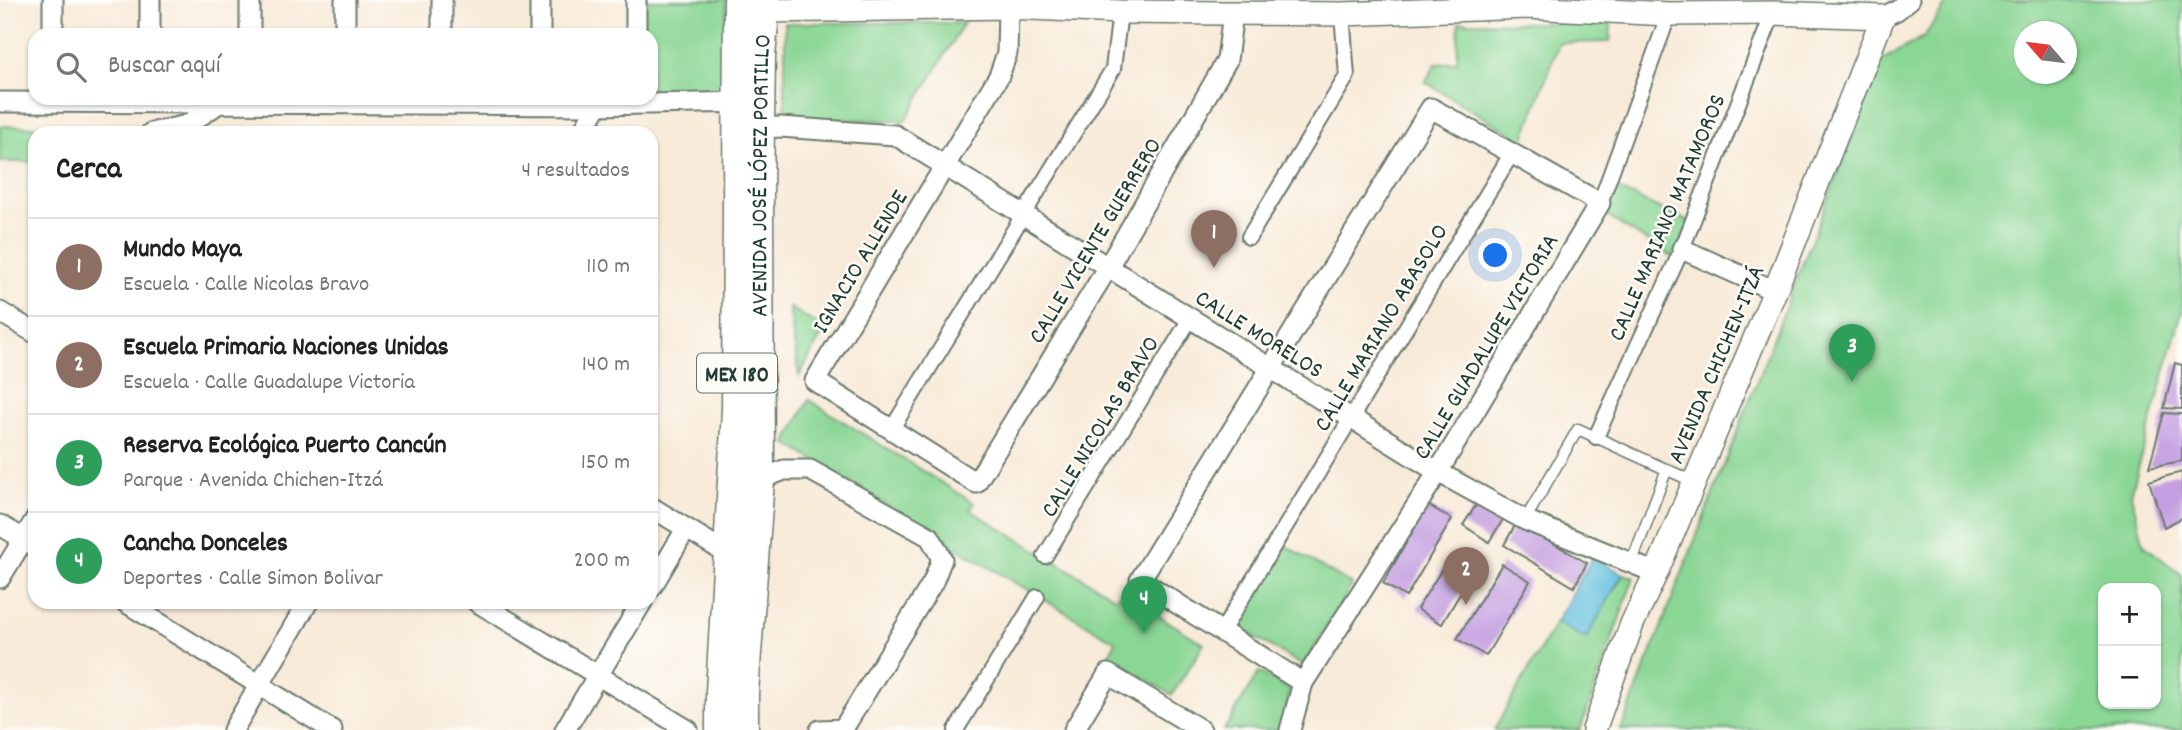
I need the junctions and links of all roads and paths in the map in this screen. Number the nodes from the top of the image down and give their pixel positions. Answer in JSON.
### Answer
{"nodes":[{"id":1,"x":53,"y":0,"type":"edge"},
{"id":2,"x":150,"y":0,"type":"edge"},
{"id":3,"x":250,"y":0,"type":"edge"},
{"id":4,"x":345,"y":0,"type":"edge"},
{"id":5,"x":442,"y":0,"type":"edge"},
{"id":6,"x":540,"y":0,"type":"edge"},
{"id":7,"x":636,"y":0,"type":"edge"},
{"id":8,"x":1909,"y":0,"type":"edge"},
{"id":9,"x":756,"y":4,"type":"edge"},
{"id":10,"x":1480,"y":4,"type":"edge"},
{"id":11,"x":1526,"y":4,"type":"edge"},
{"id":12,"x":881,"y":5,"type":"edge"},
{"id":13,"x":1008,"y":7,"type":"junction"},
{"id":14,"x":1120,"y":12,"type":"junction"},
{"id":15,"x":1233,"y":13,"type":"junction"},
{"id":16,"x":1342,"y":13,"type":"junction"},
{"id":17,"x":1773,"y":13,"type":"junction"},
{"id":18,"x":1669,"y":14,"type":"junction"},
{"id":19,"x":1883,"y":17,"type":"junction"},
{"id":20,"x":53,"y":28,"type":"edge"},
{"id":21,"x":150,"y":28,"type":"edge"},
{"id":22,"x":250,"y":28,"type":"edge"},
{"id":23,"x":345,"y":28,"type":"edge"},
{"id":24,"x":442,"y":28,"type":"edge"},
{"id":25,"x":540,"y":28,"type":"edge"},
{"id":26,"x":636,"y":28,"type":"edge"},
{"id":27,"x":28,"y":101,"type":"edge"},
{"id":28,"x":0,"y":102,"type":"edge"},
{"id":29,"x":658,"y":104,"type":"edge"},
{"id":30,"x":216,"y":105,"type":"edge"},
{"id":31,"x":598,"y":105,"type":"edge"},
{"id":32,"x":750,"y":115,"type":"junction"},
{"id":33,"x":182,"y":126,"type":"edge"},
{"id":34,"x":586,"y":126,"type":"edge"},
{"id":35,"x":1512,"y":153,"type":"junction"},
{"id":36,"x":944,"y":166,"type":"junction"},
{"id":37,"x":1600,"y":203,"type":"junction"},
{"id":38,"x":1022,"y":214,"type":"junction"},
{"id":39,"x":1249,"y":237,"type":"dead end"},
{"id":40,"x":1682,"y":249,"type":"junction"},
{"id":41,"x":1108,"y":267,"type":"junction"},
{"id":42,"x":1775,"y":291,"type":"junction"},
{"id":43,"x":0,"y":312,"type":"edge"},
{"id":44,"x":1191,"y":318,"type":"junction"},
{"id":45,"x":28,"y":329,"type":"edge"},
{"id":46,"x":1270,"y":368,"type":"junction"},
{"id":47,"x":1352,"y":418,"type":"junction"},
{"id":48,"x":891,"y":429,"type":"junction"},
{"id":49,"x":1595,"y":437,"type":"junction"},
{"id":50,"x":1667,"y":470,"type":"junction"},
{"id":51,"x":1438,"y":472,"type":"junction"},
{"id":52,"x":759,"y":480,"type":"junction"},
{"id":53,"x":1694,"y":482,"type":"junction"},
{"id":54,"x":658,"y":511,"type":"edge"},
{"id":55,"x":1525,"y":520,"type":"junction"},
{"id":56,"x":0,"y":525,"type":"edge"},
{"id":57,"x":687,"y":529,"type":"junction"},
{"id":58,"x":28,"y":542,"type":"edge"},
{"id":59,"x":28,"y":544,"type":"edge"},
{"id":60,"x":741,"y":552,"type":"junction"},
{"id":61,"x":1045,"y":556,"type":"dead end"},
{"id":62,"x":1631,"y":564,"type":"junction"},
{"id":63,"x":1656,"y":573,"type":"junction"},
{"id":64,"x":658,"y":577,"type":"edge"},
{"id":65,"x":0,"y":578,"type":"edge"},
{"id":66,"x":1037,"y":597,"type":"dead end"},
{"id":67,"x":136,"y":609,"type":"edge"},
{"id":68,"x":304,"y":609,"type":"edge"},
{"id":69,"x":488,"y":609,"type":"edge"},
{"id":70,"x":638,"y":609,"type":"edge"},
{"id":71,"x":1222,"y":632,"type":"junction"},
{"id":72,"x":598,"y":676,"type":"junction"},
{"id":73,"x":1303,"y":683,"type":"junction"},
{"id":74,"x":259,"y":685,"type":"junction"},
{"id":75,"x":732,"y":693,"type":"junction"},
{"id":76,"x":1198,"y":729,"type":"edge"},
{"id":77,"x":233,"y":730,"type":"edge"},
{"id":78,"x":332,"y":730,"type":"edge"},
{"id":79,"x":565,"y":730,"type":"edge"},
{"id":80,"x":688,"y":730,"type":"edge"},
{"id":81,"x":704,"y":730,"type":"edge"},
{"id":82,"x":721,"y":730,"type":"edge"},
{"id":83,"x":743,"y":730,"type":"edge"},
{"id":84,"x":762,"y":730,"type":"edge"},
{"id":85,"x":820,"y":730,"type":"edge"},
{"id":86,"x":956,"y":730,"type":"edge"},
{"id":87,"x":1074,"y":730,"type":"edge"},
{"id":88,"x":1290,"y":730,"type":"edge"},
{"id":89,"x":1594,"y":730,"type":"edge"}],
"edges":[{"from":1,"to":20,"type":"street"},
{"from":2,"to":21,"type":"street"},
{"from":3,"to":22,"type":"street"},
{"from":4,"to":23,"type":"street"},
{"from":5,"to":24,"type":"street"},
{"from":6,"to":25,"type":"street"},
{"from":7,"to":26,"type":"street"},
{"from":8,"to":19,"type":"street"},
{"from":9,"to":12,"type":"street"},
{"from":9,"to":32,"type":"main road","name":"AVENIDA JOSÉ LÓPEZ PORTILLO","number":"MEX 180"},
{"from":10,"to":11,"type":"street"},
{"from":10,"to":16,"type":"street"},
{"from":11,"to":18,"type":"street"},
{"from":12,"to":13,"type":"street"},
{"from":13,"to":14,"type":"street"},
{"from":13,"to":36,"type":"street","name":"IGNACIO ALLENDE"},
{"from":14,"to":15,"type":"street"},
{"from":14,"to":38,"type":"street"},
{"from":15,"to":16,"type":"street"},
{"from":15,"to":41,"type":"street","name":"CALLE VICENTE GUERRERO"},
{"from":16,"to":39,"type":"street"},
{"from":17,"to":18,"type":"street"},
{"from":17,"to":19,"type":"street"},
{"from":17,"to":40,"type":"street","name":"CALLE MARIANO MATAMOROS"},
{"from":18,"to":37,"type":"street","name":"CALLE GUADALUPE VICTORIA"},
{"from":19,"to":42,"type":"street","name":"AVENIDA CHICHEN-ITZÁ"},
{"from":27,"to":28,"type":"street","name":"CALLE MORELOS"},
{"from":29,"to":32,"type":"street","name":"CALLE MORELOS"},
{"from":30,"to":33,"type":"street"},
{"from":31,"to":34,"type":"street"},
{"from":32,"to":36,"type":"street","name":"CALLE MORELOS"},
{"from":32,"to":52,"type":"main road","name":"AVENIDA JOSÉ LÓPEZ PORTILLO","number":"MEX 180"},
{"from":32,"to":60,"type":"main road","name":"AVENIDA JOSÉ LÓPEZ PORTILLO","number":"MEX 180"},
{"from":35,"to":37,"type":"street"},
{"from":35,"to":46,"type":"street"},
{"from":35,"to":47,"type":"street","name":"CALLE MARIANO ABASOLO"},
{"from":36,"to":38,"type":"street","name":"CALLE MORELOS"},
{"from":36,"to":48,"type":"street","name":"IGNACIO ALLENDE"},
{"from":37,"to":51,"type":"street","name":"CALLE GUADALUPE VICTORIA"},
{"from":38,"to":41,"type":"street","name":"CALLE MORELOS"},
{"from":38,"to":48,"type":"street"},
{"from":40,"to":42,"type":"street"},
{"from":40,"to":49,"type":"street","name":"CALLE MARIANO MATAMOROS"},
{"from":41,"to":44,"type":"street","name":"CALLE MORELOS"},
{"from":41,"to":48,"type":"street","name":"CALLE VICENTE GUERRERO"},
{"from":42,"to":53,"type":"street","name":"AVENIDA CHICHEN-ITZÁ"},
{"from":43,"to":45,"type":"street"},
{"from":44,"to":46,"type":"street","name":"CALLE MORELOS"},
{"from":44,"to":61,"type":"street","name":"CALLE NICOLAS BRAVO"},
{"from":46,"to":47,"type":"street","name":"CALLE MORELOS"},
{"from":46,"to":71,"type":"street"},
{"from":47,"to":51,"type":"street","name":"CALLE MORELOS"},
{"from":47,"to":71,"type":"street","name":"CALLE MARIANO ABASOLO"},
{"from":49,"to":50,"type":"lane"},
{"from":49,"to":55,"type":"lane"},
{"from":50,"to":53,"type":"lane"},
{"from":50,"to":62,"type":"lane"},
{"from":51,"to":55,"type":"street","name":"CALLE MORELOS"},
{"from":51,"to":73,"type":"street","name":"CALLE GUADALUPE VICTORIA"},
{"from":52,"to":60,"type":"main road","name":"AVENIDA JOSÉ LÓPEZ PORTILLO","number":"MEX 180"},
{"from":52,"to":85,"type":"street"},
{"from":53,"to":63,"type":"street","name":"AVENIDA CHICHEN-ITZÁ"},
{"from":54,"to":57,"type":"street"},
{"from":55,"to":62,"type":"street","name":"CALLE MORELOS"},
{"from":56,"to":58,"type":"street"},
{"from":57,"to":60,"type":"street"},
{"from":57,"to":64,"type":"street"},
{"from":59,"to":65,"type":"street"},
{"from":60,"to":75,"type":"main road","name":"AVENIDA JOSÉ LÓPEZ PORTILLO","number":"MEX 180"},
{"from":60,"to":81,"type":"main road"},
{"from":60,"to":84,"type":"main road"},
{"from":62,"to":63,"type":"street","name":"CALLE MORELOS"},
{"from":63,"to":89,"type":"street","name":"AVENIDA CHICHEN-ITZÁ"},
{"from":66,"to":86,"type":"street"},
{"from":67,"to":74,"type":"street"},
{"from":68,"to":74,"type":"street"},
{"from":69,"to":72,"type":"street"},
{"from":70,"to":72,"type":"street"},
{"from":71,"to":73,"type":"street"},
{"from":72,"to":79,"type":"street"},
{"from":72,"to":80,"type":"street"},
{"from":73,"to":88,"type":"street","name":"CALLE GUADALUPE VICTORIA"},
{"from":74,"to":77,"type":"street"},
{"from":74,"to":78,"type":"street"},
{"from":75,"to":82,"type":"main road","name":"AVENIDA JOSÉ LÓPEZ PORTILLO","number":"MEX 180"},
{"from":75,"to":83,"type":"main road","name":"AVENIDA JOSÉ LÓPEZ PORTILLO","number":"MEX 180"},
{"from":76,"to":87,"type":"street"}]}
